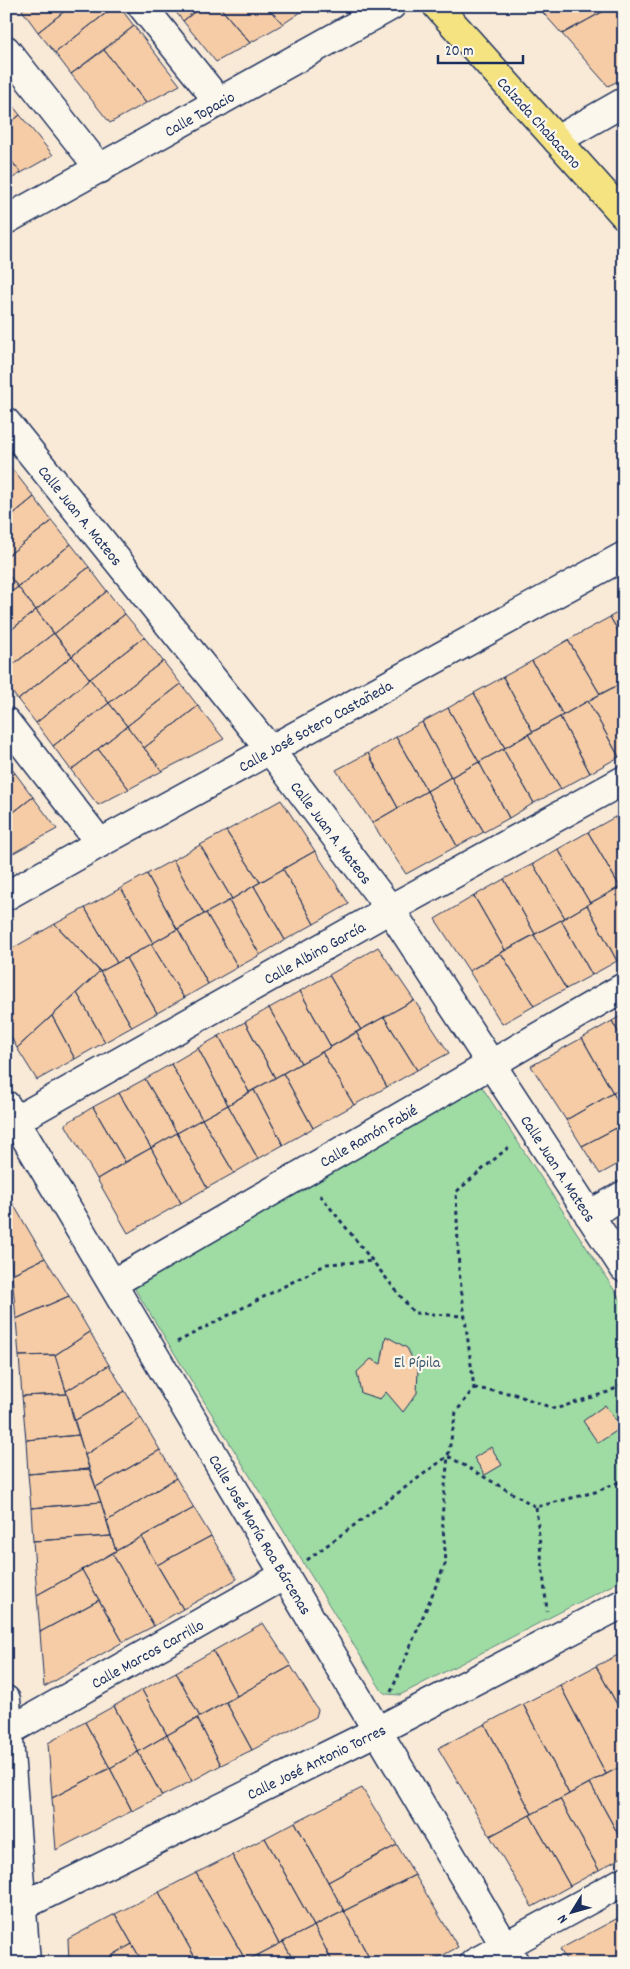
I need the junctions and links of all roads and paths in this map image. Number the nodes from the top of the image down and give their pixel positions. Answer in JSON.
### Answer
{"nodes":[{"id":1,"x":142,"y":6,"type":"edge"},
{"id":2,"x":391,"y":6,"type":"edge"},
{"id":3,"x":437,"y":6,"type":"edge"},
{"id":4,"x":6,"y":50,"type":"edge"},
{"id":5,"x":219,"y":102,"type":"junction"},
{"id":6,"x":624,"y":102,"type":"edge"},
{"id":7,"x":557,"y":140,"type":"junction"},
{"id":8,"x":100,"y":169,"type":"junction"},
{"id":9,"x":624,"y":215,"type":"edge"},
{"id":10,"x":6,"y":220,"type":"edge"},
{"id":11,"x":6,"y":422,"type":"edge"},
{"id":12,"x":624,"y":556,"type":"edge"},
{"id":13,"x":6,"y":722,"type":"edge"},
{"id":14,"x":270,"y":750,"type":"junction"},
{"id":15,"x":624,"y":780,"type":"edge"},
{"id":16,"x":100,"y":843,"type":"junction"},
{"id":17,"x":6,"y":896,"type":"edge"},
{"id":18,"x":390,"y":909,"type":"junction"},
{"id":19,"x":624,"y":987,"type":"edge"},
{"id":20,"x":490,"y":1063,"type":"junction"},
{"id":21,"x":9,"y":1117,"type":"edge"},
{"id":22,"x":532,"y":1127,"type":"junction"},
{"id":23,"x":303,"y":1173,"type":"junction"},
{"id":24,"x":624,"y":1195,"type":"edge"},
{"id":25,"x":589,"y":1215,"type":"junction"},
{"id":26,"x":372,"y":1261,"type":"junction"},
{"id":27,"x":624,"y":1268,"type":"edge"},
{"id":28,"x":112,"y":1284,"type":"junction"},
{"id":29,"x":465,"y":1316,"type":"junction"},
{"id":30,"x":154,"y":1354,"type":"junction"},
{"id":31,"x":624,"y":1384,"type":"edge"},
{"id":32,"x":474,"y":1388,"type":"junction"},
{"id":33,"x":448,"y":1456,"type":"junction"},
{"id":34,"x":624,"y":1480,"type":"edge"},
{"id":35,"x":536,"y":1507,"type":"junction"},
{"id":36,"x":285,"y":1575,"type":"junction"},
{"id":37,"x":624,"y":1602,"type":"edge"},
{"id":38,"x":551,"y":1641,"type":"junction"},
{"id":39,"x":6,"y":1700,"type":"edge"},
{"id":40,"x":9,"y":1731,"type":"junction"},
{"id":41,"x":377,"y":1731,"type":"junction"},
{"id":42,"x":624,"y":1880,"type":"edge"},
{"id":43,"x":14,"y":1910,"type":"edge"},
{"id":44,"x":510,"y":1954,"type":"edge"},
{"id":45,"x":26,"y":1963,"type":"edge"},
{"id":46,"x":474,"y":1963,"type":"edge"}],
"edges":[{"from":1,"to":5,"type":"street"},
{"from":2,"to":5,"type":"street","name":"Calle Topacio"},
{"from":3,"to":7,"type":"main road","name":"Calzada Chabacano"},
{"from":4,"to":8,"type":"street"},
{"from":5,"to":8,"type":"street","name":"Calle Topacio"},
{"from":6,"to":7,"type":"street"},
{"from":7,"to":9,"type":"main road","name":"Calzada Chabacano"},
{"from":8,"to":10,"type":"street","name":"Calle Topacio"},
{"from":11,"to":14,"type":"street","name":"Calle Juan A. Mateos"},
{"from":12,"to":14,"type":"street","name":"Calle José Sotero Castañeda"},
{"from":13,"to":16,"type":"street"},
{"from":14,"to":16,"type":"street","name":"Calle José Sotero Castañeda"},
{"from":14,"to":18,"type":"street","name":"Calle Juan A. Mateos"},
{"from":15,"to":18,"type":"street","name":"Calle Albino García"},
{"from":16,"to":17,"type":"street","name":"Calle José Sotero Castañeda"},
{"from":18,"to":20,"type":"street","name":"Calle Juan A. Mateos"},
{"from":18,"to":21,"type":"street","name":"Calle Albino García"},
{"from":19,"to":20,"type":"street","name":"Calle Ramón Fabié"},
{"from":20,"to":22,"type":"street","name":"Calle Juan A. Mateos"},
{"from":20,"to":23,"type":"street","name":"Calle Ramón Fabié"},
{"from":21,"to":28,"type":"street","name":"Calle José María Roa Bárcenas"},
{"from":22,"to":25,"type":"street","name":"Calle Juan A. Mateos"},
{"from":22,"to":29,"type":"path"},
{"from":23,"to":26,"type":"path"},
{"from":23,"to":28,"type":"street","name":"Calle Ramón Fabié"},
{"from":24,"to":25,"type":"street"},
{"from":25,"to":27,"type":"street","name":"Calle Juan A. Mateos"},
{"from":26,"to":29,"type":"path"},
{"from":26,"to":30,"type":"path"},
{"from":28,"to":30,"type":"street","name":"Calle José María Roa Bárcenas"},
{"from":29,"to":32,"type":"path"},
{"from":30,"to":36,"type":"street","name":"Calle José María Roa Bárcenas"},
{"from":31,"to":32,"type":"path"},
{"from":32,"to":33,"type":"path"},
{"from":33,"to":35,"type":"path"},
{"from":33,"to":36,"type":"path"},
{"from":33,"to":41,"type":"path"},
{"from":34,"to":35,"type":"path"},
{"from":35,"to":38,"type":"path"},
{"from":36,"to":40,"type":"street","name":"Calle Marcos Carrillo"},
{"from":36,"to":41,"type":"street","name":"Calle José María Roa Bárcenas"},
{"from":37,"to":38,"type":"street","name":"Calle José Antonio Torres"},
{"from":38,"to":41,"type":"street","name":"Calle José Antonio Torres"},
{"from":39,"to":40,"type":"street"},
{"from":40,"to":43,"type":"street"},
{"from":41,"to":43,"type":"street","name":"Calle José Antonio Torres"},
{"from":41,"to":44,"type":"street","name":"Calle José María Roa Bárcenas"},
{"from":42,"to":44,"type":"street"},
{"from":43,"to":45,"type":"street"},
{"from":44,"to":46,"type":"street"}]}
